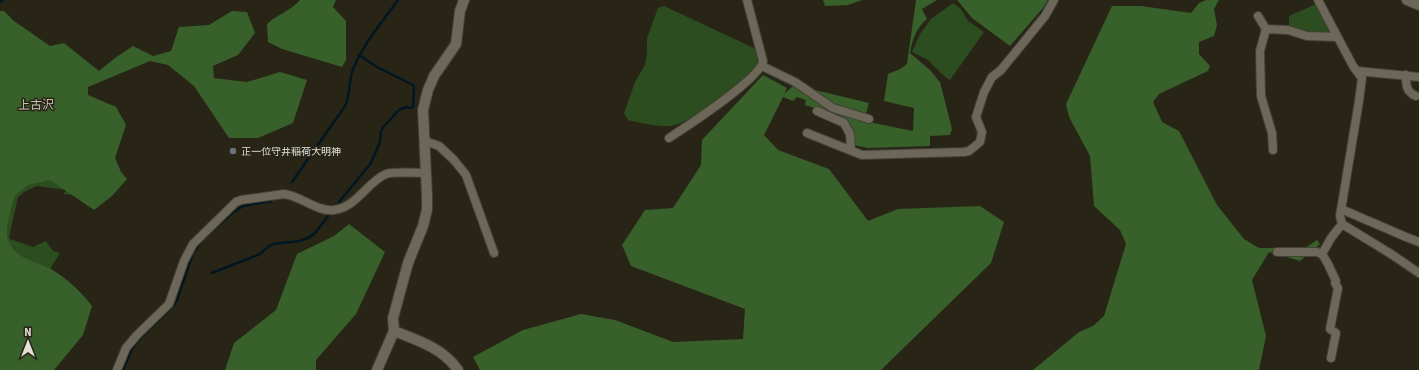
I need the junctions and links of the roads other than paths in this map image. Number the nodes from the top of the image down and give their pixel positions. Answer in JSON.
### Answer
{"nodes":[{"id":1,"x":464,"y":0,"type":"edge"},
{"id":2,"x":747,"y":0,"type":"edge"},
{"id":3,"x":1054,"y":0,"type":"edge"},
{"id":4,"x":1318,"y":0,"type":"edge"},
{"id":5,"x":1407,"y":0,"type":"edge"},
{"id":6,"x":1419,"y":5,"type":"edge"},
{"id":7,"x":1258,"y":16,"type":"dead end"},
{"id":8,"x":1266,"y":29,"type":"junction"},
{"id":9,"x":1337,"y":37,"type":"junction"},
{"id":10,"x":762,"y":66,"type":"junction"},
{"id":11,"x":1357,"y":71,"type":"junction"},
{"id":12,"x":1406,"y":75,"type":"junction"},
{"id":13,"x":1419,"y":77,"type":"edge"},
{"id":14,"x":1416,"y":96,"type":"dead end"},
{"id":15,"x":817,"y":111,"type":"dead end"},
{"id":16,"x":869,"y":119,"type":"dead end"},
{"id":17,"x":808,"y":133,"type":"dead end"},
{"id":18,"x":669,"y":138,"type":"dead end"},
{"id":19,"x":425,"y":141,"type":"junction"},
{"id":20,"x":852,"y":150,"type":"junction"},
{"id":21,"x":1273,"y":150,"type":"dead end"},
{"id":22,"x":426,"y":173,"type":"junction"},
{"id":23,"x":1341,"y":209,"type":"junction"},
{"id":24,"x":1342,"y":224,"type":"junction"},
{"id":25,"x":1419,"y":242,"type":"edge"},
{"id":26,"x":1277,"y":252,"type":"dead end"},
{"id":27,"x":494,"y":253,"type":"dead end"},
{"id":28,"x":1322,"y":254,"type":"junction"},
{"id":29,"x":1419,"y":273,"type":"edge"},
{"id":30,"x":394,"y":331,"type":"junction"},
{"id":31,"x":1331,"y":358,"type":"dead end"},
{"id":32,"x":117,"y":370,"type":"edge"},
{"id":33,"x":377,"y":370,"type":"edge"},
{"id":34,"x":458,"y":370,"type":"edge"}],
"edges":[{"from":1,"to":19,"type":"street"},
{"from":2,"to":10,"type":"street"},
{"from":3,"to":20,"type":"street"},
{"from":4,"to":9,"type":"street"},
{"from":5,"to":6,"type":"street"},
{"from":7,"to":8,"type":"street"},
{"from":8,"to":9,"type":"street"},
{"from":8,"to":21,"type":"street"},
{"from":9,"to":11,"type":"street"},
{"from":10,"to":16,"type":"street"},
{"from":10,"to":18,"type":"street"},
{"from":11,"to":12,"type":"street"},
{"from":11,"to":23,"type":"street"},
{"from":12,"to":13,"type":"street"},
{"from":12,"to":14,"type":"street"},
{"from":15,"to":20,"type":"street"},
{"from":17,"to":20,"type":"street"},
{"from":19,"to":22,"type":"street"},
{"from":19,"to":27,"type":"street"},
{"from":22,"to":30,"type":"street"},
{"from":22,"to":32,"type":"street"},
{"from":23,"to":24,"type":"street"},
{"from":23,"to":25,"type":"street"},
{"from":24,"to":28,"type":"street"},
{"from":24,"to":29,"type":"street"},
{"from":26,"to":28,"type":"street"},
{"from":28,"to":31,"type":"street"},
{"from":30,"to":33,"type":"street"},
{"from":30,"to":34,"type":"street"}]}
